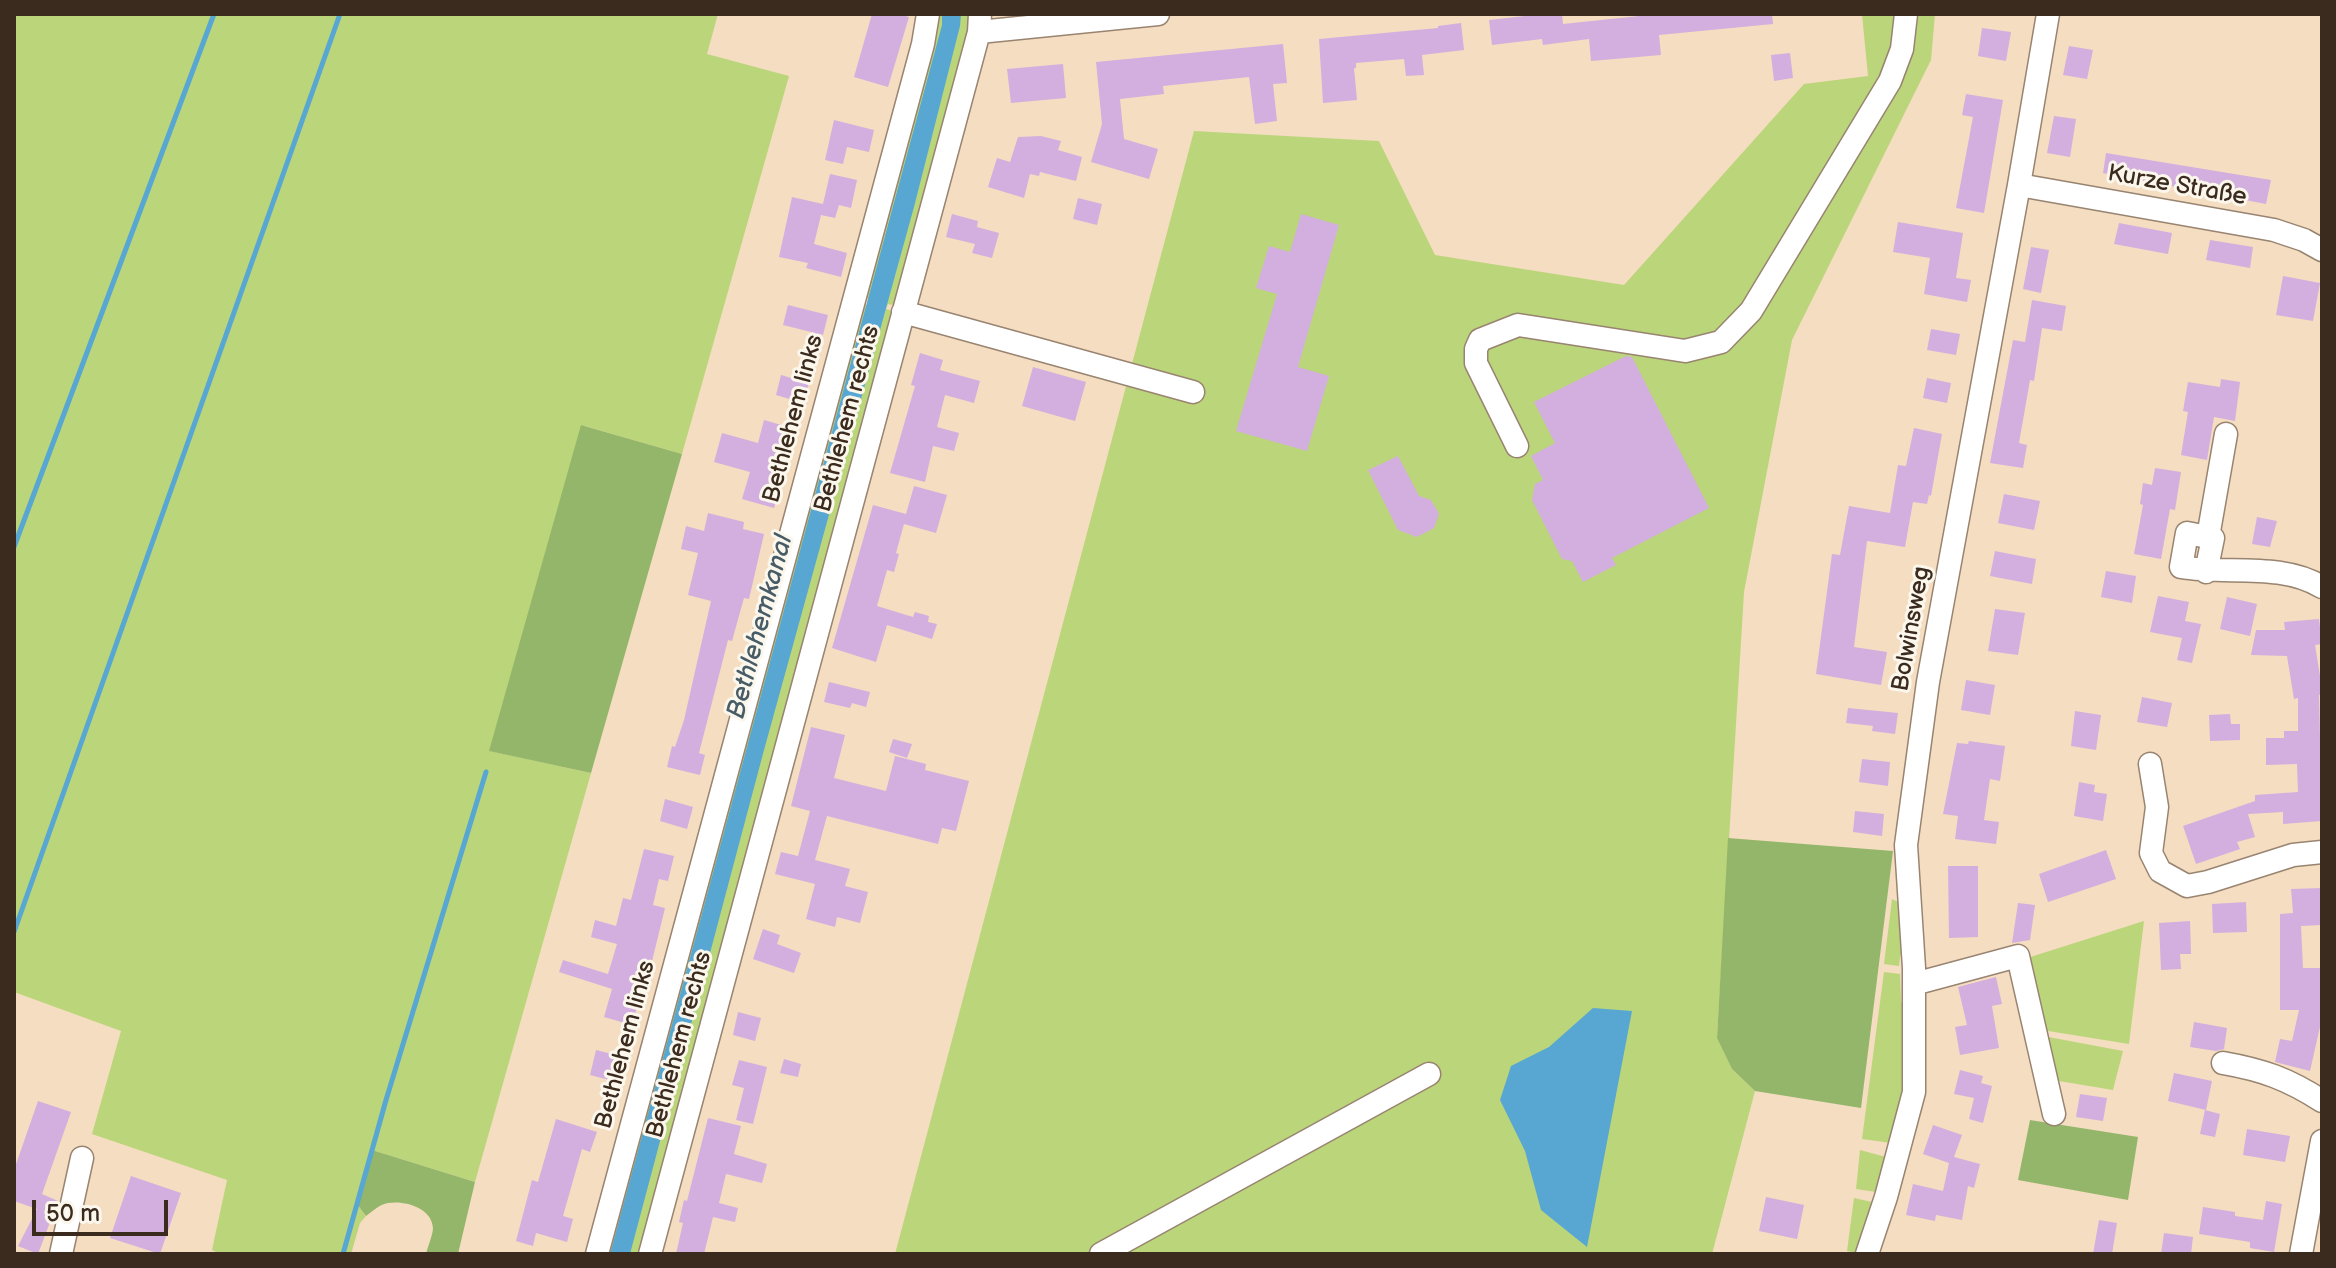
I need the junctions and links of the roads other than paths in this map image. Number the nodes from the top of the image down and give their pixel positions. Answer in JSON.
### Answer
{"nodes":[{"id":1,"x":928,"y":14,"type":"edge"},
{"id":2,"x":1158,"y":14,"type":"edge"},
{"id":3,"x":1906,"y":14,"type":"edge"},
{"id":4,"x":2048,"y":14,"type":"edge"},
{"id":5,"x":979,"y":23,"type":"edge"},
{"id":6,"x":2019,"y":185,"type":"junction"},
{"id":7,"x":2322,"y":250,"type":"edge"},
{"id":8,"x":903,"y":312,"type":"junction"},
{"id":9,"x":1193,"y":392,"type":"dead end"},
{"id":10,"x":2226,"y":434,"type":"dead end"},
{"id":11,"x":1517,"y":446,"type":"dead end"},
{"id":12,"x":2322,"y":587,"type":"edge"},
{"id":13,"x":2150,"y":764,"type":"dead end"},
{"id":14,"x":2322,"y":852,"type":"edge"},
{"id":15,"x":1914,"y":984,"type":"junction"},
{"id":16,"x":2223,"y":1063,"type":"dead end"},
{"id":17,"x":1429,"y":1074,"type":"dead end"},
{"id":18,"x":2322,"y":1101,"type":"edge"},
{"id":19,"x":2054,"y":1114,"type":"dead end"},
{"id":20,"x":2322,"y":1141,"type":"edge"},
{"id":21,"x":82,"y":1158,"type":"dead end"},
{"id":22,"x":61,"y":1254,"type":"edge"},
{"id":23,"x":597,"y":1254,"type":"edge"},
{"id":24,"x":650,"y":1254,"type":"edge"},
{"id":25,"x":1101,"y":1254,"type":"edge"},
{"id":26,"x":1867,"y":1254,"type":"edge"},
{"id":27,"x":2301,"y":1254,"type":"edge"}],
"edges":[{"from":1,"to":23,"type":"street","name":"Bethlehem links"},
{"from":2,"to":5,"type":"street"},
{"from":3,"to":11,"type":"street"},
{"from":4,"to":6,"type":"street","name":"Bolwinsweg"},
{"from":5,"to":8,"type":"street","name":"Bethlehem rechts"},
{"from":6,"to":7,"type":"street","name":"Kurze Straße"},
{"from":6,"to":15,"type":"street","name":"Bolwinsweg"},
{"from":8,"to":9,"type":"street"},
{"from":8,"to":24,"type":"street","name":"Bethlehem rechts"},
{"from":10,"to":12,"type":"street"},
{"from":13,"to":14,"type":"street"},
{"from":15,"to":19,"type":"street"},
{"from":15,"to":26,"type":"street","name":"Bolwinsweg"},
{"from":16,"to":18,"type":"street"},
{"from":17,"to":25,"type":"street"},
{"from":20,"to":27,"type":"street"},
{"from":21,"to":22,"type":"street"}]}
